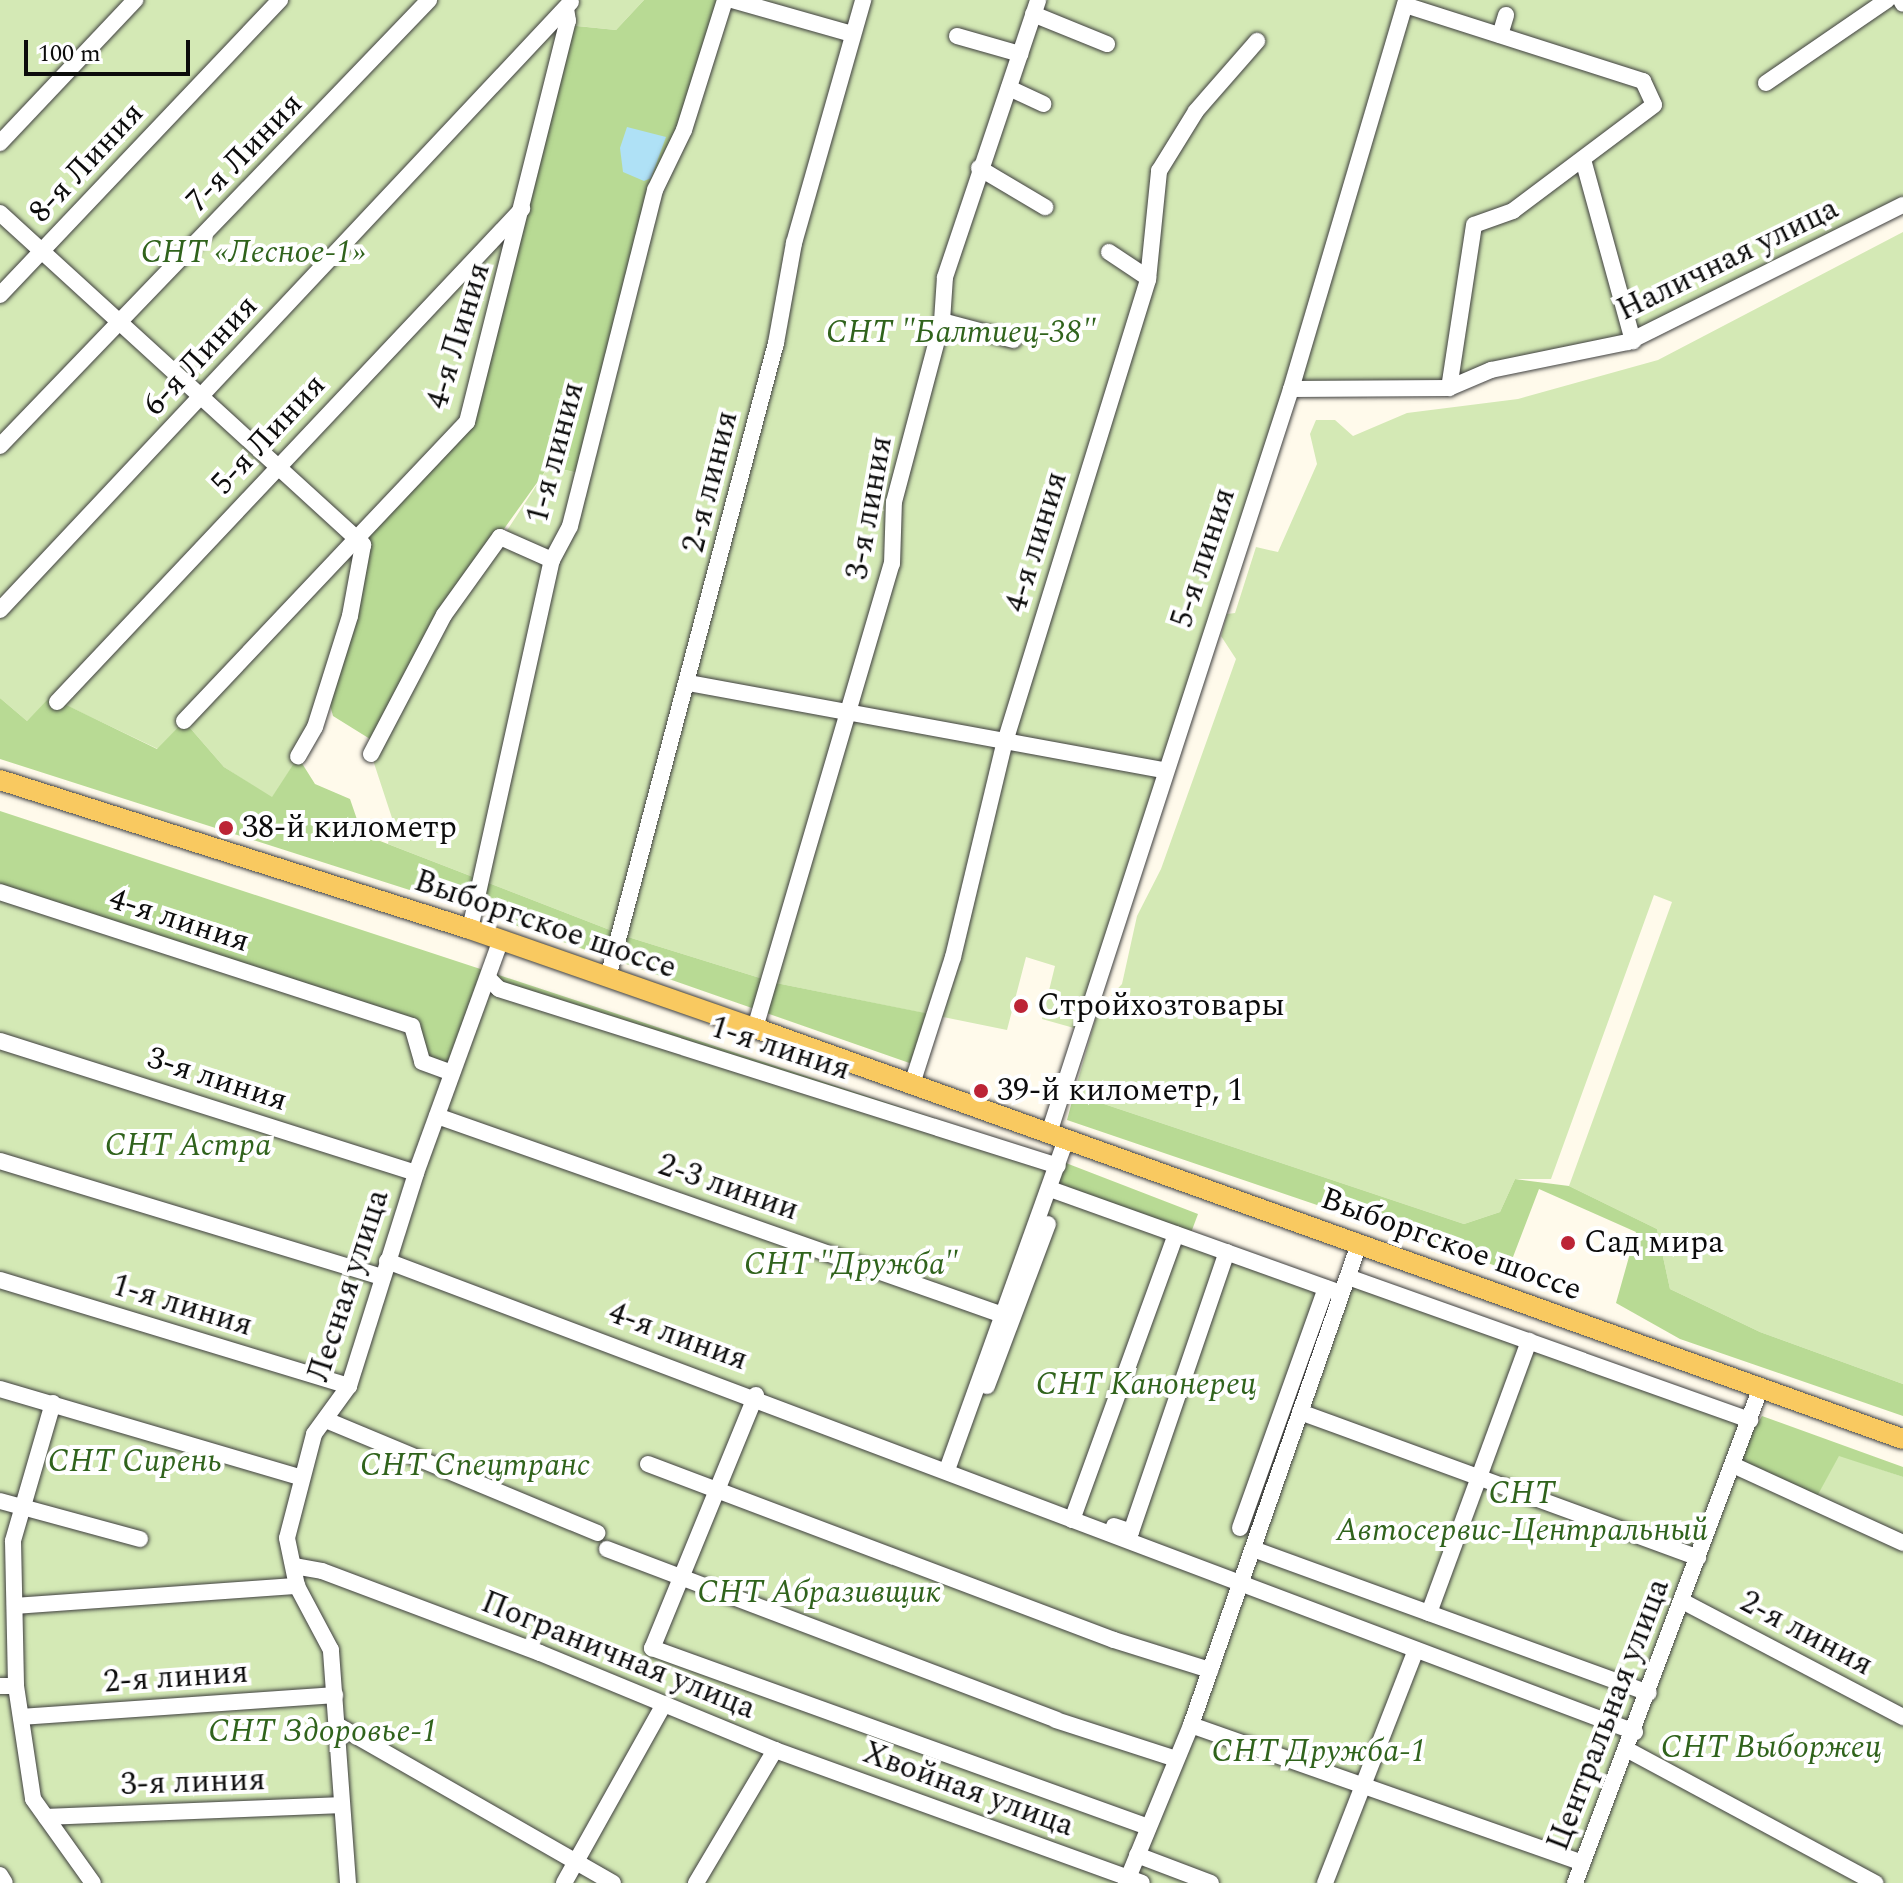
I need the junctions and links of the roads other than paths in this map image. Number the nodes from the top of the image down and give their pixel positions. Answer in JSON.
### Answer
{"nodes":[{"id":1,"x":135,"y":0,"type":"edge"},
{"id":2,"x":280,"y":0,"type":"edge"},
{"id":3,"x":429,"y":0,"type":"edge"},
{"id":4,"x":725,"y":0,"type":"edge"},
{"id":5,"x":732,"y":0,"type":"edge"},
{"id":6,"x":863,"y":0,"type":"edge"},
{"id":7,"x":1887,"y":0,"type":"edge"},
{"id":8,"x":1406,"y":2,"type":"edge"},
{"id":9,"x":570,"y":4,"type":"edge"},
{"id":10,"x":1035,"y":7,"type":"edge"},
{"id":11,"x":1506,"y":15,"type":"dead end"},
{"id":12,"x":852,"y":34,"type":"junction"},
{"id":13,"x":1500,"y":35,"type":"junction"},
{"id":14,"x":957,"y":36,"type":"dead end"},
{"id":15,"x":1257,"y":41,"type":"dead end"},
{"id":16,"x":1107,"y":44,"type":"dead end"},
{"id":17,"x":1020,"y":54,"type":"junction"},
{"id":18,"x":1766,"y":83,"type":"dead end"},
{"id":19,"x":1009,"y":88,"type":"junction"},
{"id":20,"x":1043,"y":104,"type":"dead end"},
{"id":21,"x":0,"y":143,"type":"edge"},
{"id":22,"x":1584,"y":163,"type":"junction"},
{"id":23,"x":979,"y":168,"type":"junction"},
{"id":24,"x":1903,"y":205,"type":"edge"},
{"id":25,"x":523,"y":207,"type":"junction"},
{"id":26,"x":1045,"y":207,"type":"dead end"},
{"id":27,"x":0,"y":213,"type":"edge"},
{"id":28,"x":41,"y":252,"type":"junction"},
{"id":29,"x":1109,"y":252,"type":"dead end"},
{"id":30,"x":1148,"y":278,"type":"junction"},
{"id":31,"x":0,"y":295,"type":"edge"},
{"id":32,"x":942,"y":321,"type":"junction"},
{"id":33,"x":120,"y":324,"type":"junction"},
{"id":34,"x":1014,"y":340,"type":"dead end"},
{"id":35,"x":1633,"y":341,"type":"junction"},
{"id":36,"x":1449,"y":388,"type":"junction"},
{"id":37,"x":1291,"y":389,"type":"junction"},
{"id":38,"x":200,"y":399,"type":"junction"},
{"id":39,"x":0,"y":446,"type":"edge"},
{"id":40,"x":278,"y":467,"type":"junction"},
{"id":41,"x":356,"y":539,"type":"junction"},
{"id":42,"x":552,"y":560,"type":"junction"},
{"id":43,"x":0,"y":610,"type":"edge"},
{"id":44,"x":689,"y":683,"type":"junction"},
{"id":45,"x":57,"y":702,"type":"dead end"},
{"id":46,"x":849,"y":714,"type":"junction"},
{"id":47,"x":184,"y":721,"type":"dead end"},
{"id":48,"x":1004,"y":745,"type":"junction"},
{"id":49,"x":371,"y":754,"type":"dead end"},
{"id":50,"x":298,"y":757,"type":"dead end"},
{"id":51,"x":1165,"y":770,"type":"junction"},
{"id":52,"x":0,"y":780,"type":"edge"},
{"id":53,"x":0,"y":892,"type":"edge"},
{"id":54,"x":470,"y":929,"type":"junction"},
{"id":55,"x":501,"y":940,"type":"junction"},
{"id":56,"x":608,"y":977,"type":"junction"},
{"id":57,"x":489,"y":979,"type":"junction"},
{"id":58,"x":755,"y":1028,"type":"junction"},
{"id":59,"x":0,"y":1041,"type":"edge"},
{"id":60,"x":452,"y":1073,"type":"junction"},
{"id":61,"x":912,"y":1084,"type":"junction"},
{"id":62,"x":437,"y":1116,"type":"junction"},
{"id":63,"x":1058,"y":1136,"type":"junction"},
{"id":64,"x":0,"y":1161,"type":"edge"},
{"id":65,"x":1058,"y":1166,"type":"junction"},
{"id":66,"x":416,"y":1173,"type":"junction"},
{"id":67,"x":1054,"y":1191,"type":"junction"},
{"id":68,"x":1176,"y":1234,"type":"junction"},
{"id":69,"x":1359,"y":1244,"type":"junction"},
{"id":70,"x":1227,"y":1252,"type":"junction"},
{"id":71,"x":384,"y":1269,"type":"junction"},
{"id":72,"x":1348,"y":1277,"type":"junction"},
{"id":73,"x":0,"y":1280,"type":"edge"},
{"id":74,"x":1334,"y":1291,"type":"junction"},
{"id":75,"x":1000,"y":1314,"type":"junction"},
{"id":76,"x":1529,"y":1341,"type":"junction"},
{"id":77,"x":349,"y":1386,"type":"junction"},
{"id":78,"x":1761,"y":1387,"type":"junction"},
{"id":79,"x":0,"y":1389,"type":"edge"},
{"id":80,"x":756,"y":1395,"type":"junction"},
{"id":81,"x":53,"y":1403,"type":"junction"},
{"id":82,"x":1300,"y":1412,"type":"junction"},
{"id":83,"x":326,"y":1420,"type":"junction"},
{"id":84,"x":1750,"y":1420,"type":"junction"},
{"id":85,"x":1903,"y":1439,"type":"edge"},
{"id":86,"x":648,"y":1464,"type":"dead end"},
{"id":87,"x":1733,"y":1465,"type":"junction"},
{"id":88,"x":947,"y":1470,"type":"junction"},
{"id":89,"x":302,"y":1478,"type":"junction"},
{"id":90,"x":998,"y":1479,"type":"dead end"},
{"id":91,"x":1477,"y":1480,"type":"junction"},
{"id":92,"x":717,"y":1491,"type":"junction"},
{"id":93,"x":0,"y":1501,"type":"edge"},
{"id":94,"x":22,"y":1508,"type":"junction"},
{"id":95,"x":1074,"y":1516,"type":"junction"},
{"id":96,"x":1240,"y":1528,"type":"dead end"},
{"id":97,"x":597,"y":1533,"type":"dead end"},
{"id":98,"x":140,"y":1539,"type":"dead end"},
{"id":99,"x":1903,"y":1543,"type":"edge"},
{"id":100,"x":607,"y":1549,"type":"dead end"},
{"id":101,"x":1253,"y":1549,"type":"junction"},
{"id":102,"x":1698,"y":1558,"type":"junction"},
{"id":103,"x":294,"y":1566,"type":"junction"},
{"id":104,"x":683,"y":1577,"type":"junction"},
{"id":105,"x":7,"y":1579,"type":"edge"},
{"id":106,"x":1241,"y":1583,"type":"junction"},
{"id":107,"x":297,"y":1586,"type":"junction"},
{"id":108,"x":1682,"y":1601,"type":"junction"},
{"id":109,"x":15,"y":1606,"type":"junction"},
{"id":110,"x":1429,"y":1613,"type":"junction"},
{"id":111,"x":1416,"y":1650,"type":"junction"},
{"id":112,"x":1210,"y":1670,"type":"junction"},
{"id":113,"x":8,"y":1686,"type":"edge"},
{"id":114,"x":1649,"y":1693,"type":"junction"},
{"id":115,"x":335,"y":1695,"type":"junction"},
{"id":116,"x":664,"y":1704,"type":"junction"},
{"id":117,"x":21,"y":1717,"type":"junction"},
{"id":118,"x":1903,"y":1717,"type":"edge"},
{"id":119,"x":337,"y":1725,"type":"junction"},
{"id":120,"x":1191,"y":1725,"type":"junction"},
{"id":121,"x":1635,"y":1732,"type":"junction"},
{"id":122,"x":775,"y":1750,"type":"junction"},
{"id":123,"x":1628,"y":1750,"type":"junction"},
{"id":124,"x":1176,"y":1759,"type":"junction"},
{"id":125,"x":1365,"y":1786,"type":"junction"},
{"id":126,"x":342,"y":1805,"type":"junction"},
{"id":127,"x":46,"y":1817,"type":"junction"},
{"id":128,"x":1148,"y":1827,"type":"junction"},
{"id":129,"x":1137,"y":1855,"type":"junction"},
{"id":130,"x":575,"y":1862,"type":"junction"},
{"id":131,"x":1582,"y":1863,"type":"junction"},
{"id":132,"x":0,"y":1875,"type":"edge"},
{"id":133,"x":1132,"y":1881,"type":"edge"},
{"id":134,"x":5,"y":1883,"type":"edge"},
{"id":135,"x":93,"y":1883,"type":"edge"},
{"id":136,"x":348,"y":1883,"type":"edge"},
{"id":137,"x":564,"y":1883,"type":"edge"},
{"id":138,"x":613,"y":1883,"type":"edge"},
{"id":139,"x":696,"y":1883,"type":"edge"},
{"id":140,"x":1211,"y":1883,"type":"edge"},
{"id":141,"x":1325,"y":1883,"type":"edge"},
{"id":142,"x":1575,"y":1883,"type":"edge"},
{"id":143,"x":1875,"y":1883,"type":"edge"}],
"edges":[{"from":1,"to":21,"type":"street"},
{"from":2,"to":28,"type":"street","name":"8-я Линия"},
{"from":3,"to":33,"type":"street","name":"7-я Линия"},
{"from":4,"to":42,"type":"street","name":"1-я линия"},
{"from":5,"to":12,"type":"street"},
{"from":6,"to":12,"type":"street","name":"2-я линия"},
{"from":7,"to":18,"type":"street"},
{"from":8,"to":13,"type":"street"},
{"from":8,"to":37,"type":"street","name":"5-я линия"},
{"from":9,"to":25,"type":"street","name":"4-я Линия"},
{"from":9,"to":38,"type":"street","name":"6-я Линия"},
{"from":10,"to":16,"type":"street"},
{"from":10,"to":17,"type":"street","name":"3-я линия"},
{"from":11,"to":13,"type":"street"},
{"from":12,"to":44,"type":"street","name":"2-я линия"},
{"from":13,"to":22,"type":"street"},
{"from":14,"to":17,"type":"street"},
{"from":15,"to":30,"type":"street","name":"4-я линия"},
{"from":17,"to":19,"type":"street","name":"3-я линия"},
{"from":19,"to":20,"type":"street"},
{"from":19,"to":23,"type":"street","name":"3-я линия"},
{"from":22,"to":35,"type":"street"},
{"from":22,"to":36,"type":"street"},
{"from":23,"to":26,"type":"street"},
{"from":23,"to":32,"type":"street","name":"3-я линия"},
{"from":24,"to":35,"type":"street","name":"Наличная улица"},
{"from":25,"to":40,"type":"street","name":"5-я Линия"},
{"from":25,"to":41,"type":"street","name":"4-я Линия"},
{"from":27,"to":28,"type":"street"},
{"from":28,"to":31,"type":"street","name":"8-я Линия"},
{"from":28,"to":33,"type":"street"},
{"from":29,"to":30,"type":"street"},
{"from":30,"to":48,"type":"street","name":"4-я линия"},
{"from":32,"to":34,"type":"street"},
{"from":32,"to":46,"type":"street","name":"3-я линия"},
{"from":33,"to":38,"type":"street"},
{"from":33,"to":39,"type":"street","name":"7-я Линия"},
{"from":35,"to":36,"type":"street","name":"Наличная улица"},
{"from":36,"to":37,"type":"street","name":"Наличная улица"},
{"from":37,"to":51,"type":"street","name":"5-я линия"},
{"from":38,"to":40,"type":"street"},
{"from":38,"to":43,"type":"street","name":"6-я Линия"},
{"from":40,"to":41,"type":"street"},
{"from":40,"to":45,"type":"street","name":"5-я Линия"},
{"from":41,"to":47,"type":"street","name":"4-я Линия"},
{"from":41,"to":50,"type":"street"},
{"from":42,"to":49,"type":"street"},
{"from":42,"to":54,"type":"street","name":"1-я линия"},
{"from":44,"to":46,"type":"street"},
{"from":44,"to":56,"type":"street","name":"2-я линия"},
{"from":46,"to":48,"type":"street"},
{"from":46,"to":58,"type":"street","name":"3-я линия"},
{"from":48,"to":51,"type":"street"},
{"from":48,"to":61,"type":"street","name":"4-я линия"},
{"from":51,"to":63,"type":"street","name":"5-я линия"},
{"from":52,"to":54,"type":"main road","name":"Выборгское шоссе"},
{"from":53,"to":60,"type":"street","name":"4-я линия"},
{"from":54,"to":55,"type":"main road","name":"Выборгское шоссе"},
{"from":55,"to":56,"type":"main road","name":"Выборгское шоссе"},
{"from":55,"to":57,"type":"street","name":"Лесная улица"},
{"from":56,"to":58,"type":"main road","name":"Выборгское шоссе"},
{"from":57,"to":60,"type":"street","name":"Лесная улица"},
{"from":57,"to":65,"type":"street","name":"1-я линия"},
{"from":58,"to":61,"type":"main road","name":"Выборгское шоссе"},
{"from":59,"to":66,"type":"street","name":"3-я линия"},
{"from":60,"to":62,"type":"street","name":"Лесная улица"},
{"from":61,"to":63,"type":"main road","name":"Выборгское шоссе"},
{"from":62,"to":66,"type":"street","name":"Лесная улица"},
{"from":62,"to":75,"type":"street","name":"2-3 линии"},
{"from":63,"to":65,"type":"street","name":"5-я линия"},
{"from":63,"to":69,"type":"main road","name":"Выборгское шоссе"},
{"from":64,"to":71,"type":"street"},
{"from":65,"to":67,"type":"street","name":"5-я линия"},
{"from":66,"to":71,"type":"street","name":"Лесная улица"},
{"from":67,"to":68,"type":"street"},
{"from":67,"to":75,"type":"street"},
{"from":67,"to":90,"type":"street"},
{"from":68,"to":70,"type":"street"},
{"from":68,"to":95,"type":"street"},
{"from":69,"to":72,"type":"street"},
{"from":69,"to":78,"type":"main road","name":"Выборгское шоссе"},
{"from":70,"to":74,"type":"street"},
{"from":70,"to":95,"type":"street"},
{"from":71,"to":77,"type":"street","name":"Лесная улица"},
{"from":71,"to":80,"type":"street","name":"4-я линия"},
{"from":72,"to":74,"type":"street"},
{"from":72,"to":76,"type":"street"},
{"from":73,"to":77,"type":"street","name":"1-я линия"},
{"from":74,"to":82,"type":"street"},
{"from":74,"to":96,"type":"street"},
{"from":75,"to":88,"type":"street"},
{"from":76,"to":84,"type":"street"},
{"from":76,"to":91,"type":"street"},
{"from":77,"to":83,"type":"street","name":"Лесная улица"},
{"from":78,"to":84,"type":"street","name":"Центральная улица"},
{"from":78,"to":85,"type":"main road","name":"Выборгское шоссе"},
{"from":79,"to":81,"type":"street"},
{"from":80,"to":88,"type":"street","name":"4-я линия"},
{"from":80,"to":92,"type":"street"},
{"from":81,"to":89,"type":"street"},
{"from":81,"to":94,"type":"street"},
{"from":82,"to":91,"type":"street"},
{"from":82,"to":101,"type":"street"},
{"from":83,"to":89,"type":"street","name":"Лесная улица"},
{"from":83,"to":97,"type":"street"},
{"from":84,"to":87,"type":"street","name":"Центральная улица"},
{"from":86,"to":92,"type":"street"},
{"from":87,"to":99,"type":"street"},
{"from":87,"to":102,"type":"street","name":"Центральная улица"},
{"from":88,"to":95,"type":"street","name":"4-я линия"},
{"from":89,"to":103,"type":"street","name":"Лесная улица"},
{"from":91,"to":102,"type":"street"},
{"from":91,"to":110,"type":"street"},
{"from":92,"to":104,"type":"street"},
{"from":92,"to":112,"type":"street"},
{"from":93,"to":94,"type":"street"},
{"from":94,"to":98,"type":"street"},
{"from":94,"to":105,"type":"street"},
{"from":95,"to":106,"type":"street"},
{"from":100,"to":104,"type":"street"},
{"from":101,"to":106,"type":"street"},
{"from":101,"to":110,"type":"street"},
{"from":102,"to":108,"type":"street","name":"Центральная улица"},
{"from":103,"to":107,"type":"street","name":"Лесная улица"},
{"from":103,"to":116,"type":"street","name":"Пограничная улица"},
{"from":104,"to":124,"type":"street"},
{"from":104,"to":128,"type":"street"},
{"from":105,"to":109,"type":"street"},
{"from":106,"to":111,"type":"street"},
{"from":106,"to":112,"type":"street"},
{"from":107,"to":109,"type":"street"},
{"from":107,"to":115,"type":"street","name":"Лесная улица"},
{"from":108,"to":114,"type":"street","name":"Центральная улица"},
{"from":108,"to":118,"type":"street","name":"2-я линия"},
{"from":109,"to":113,"type":"street"},
{"from":110,"to":114,"type":"street"},
{"from":111,"to":121,"type":"street"},
{"from":111,"to":125,"type":"street"},
{"from":112,"to":120,"type":"street"},
{"from":113,"to":117,"type":"street"},
{"from":114,"to":121,"type":"street","name":"Центральная улица"},
{"from":115,"to":117,"type":"street","name":"2-я линия"},
{"from":115,"to":119,"type":"street","name":"Лесная улица"},
{"from":116,"to":122,"type":"street","name":"Пограничная улица"},
{"from":116,"to":130,"type":"street"},
{"from":117,"to":127,"type":"street"},
{"from":119,"to":126,"type":"street","name":"Лесная улица"},
{"from":119,"to":130,"type":"street"},
{"from":120,"to":124,"type":"street"},
{"from":120,"to":125,"type":"street"},
{"from":121,"to":123,"type":"street","name":"Центральная улица"},
{"from":122,"to":133,"type":"street","name":"Хвойная улица"},
{"from":122,"to":139,"type":"street","name":"Пограничная улица"},
{"from":123,"to":131,"type":"street","name":"Центральная улица"},
{"from":123,"to":143,"type":"street"},
{"from":124,"to":128,"type":"street"},
{"from":125,"to":131,"type":"street"},
{"from":125,"to":141,"type":"street"},
{"from":126,"to":127,"type":"street","name":"3-я линия"},
{"from":126,"to":136,"type":"street","name":"Лесная улица"},
{"from":127,"to":135,"type":"street"},
{"from":128,"to":129,"type":"street"},
{"from":129,"to":133,"type":"street"},
{"from":129,"to":140,"type":"street"},
{"from":130,"to":137,"type":"street"},
{"from":130,"to":138,"type":"street"},
{"from":131,"to":142,"type":"street","name":"Центральная улица"},
{"from":132,"to":134,"type":"street"}]}
